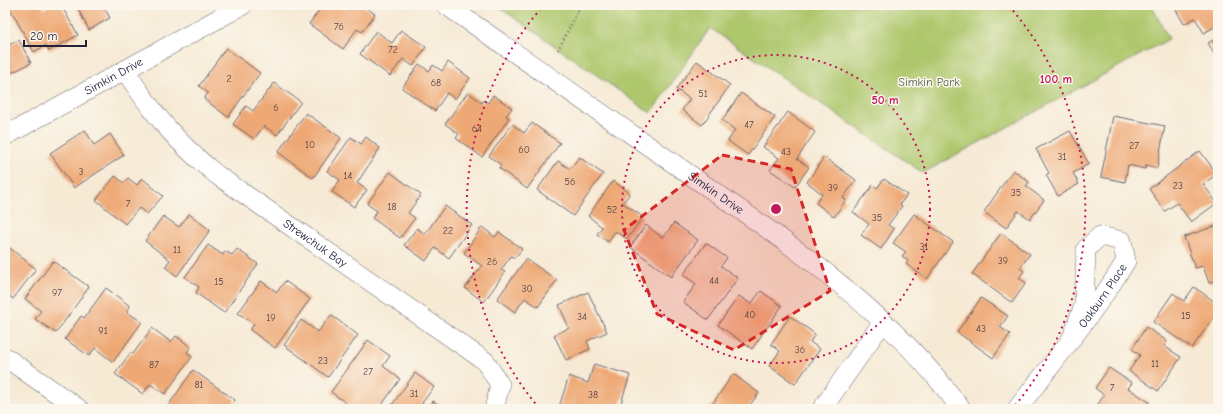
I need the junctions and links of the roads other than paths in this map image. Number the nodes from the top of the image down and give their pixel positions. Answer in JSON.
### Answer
{"nodes":[{"id":1,"x":243,"y":5,"type":"edge"},
{"id":2,"x":446,"y":5,"type":"edge"},
{"id":3,"x":125,"y":70,"type":"junction"},
{"id":4,"x":5,"y":136,"type":"edge"},
{"id":5,"x":882,"y":323,"type":"junction"},
{"id":6,"x":1072,"y":338,"type":"junction"},
{"id":7,"x":5,"y":357,"type":"edge"},
{"id":8,"x":78,"y":409,"type":"edge"},
{"id":9,"x":494,"y":409,"type":"edge"},
{"id":10,"x":822,"y":409,"type":"edge"},
{"id":11,"x":961,"y":409,"type":"edge"},
{"id":12,"x":1017,"y":409,"type":"edge"}],
"edges":[{"from":1,"to":3,"type":"street","name":"Simkin Drive"},
{"from":2,"to":5,"type":"street","name":"Simkin Drive"},
{"from":3,"to":4,"type":"street","name":"Simkin Drive"},
{"from":3,"to":9,"type":"street","name":"Strewchuk Bay"},
{"from":5,"to":10,"type":"street"},
{"from":5,"to":11,"type":"street","name":"Simkin Drive"},
{"from":6,"to":6,"type":"street","name":"Oakburn Place"},
{"from":6,"to":12,"type":"street","name":"Oakburn Place"},
{"from":7,"to":8,"type":"street"}]}
